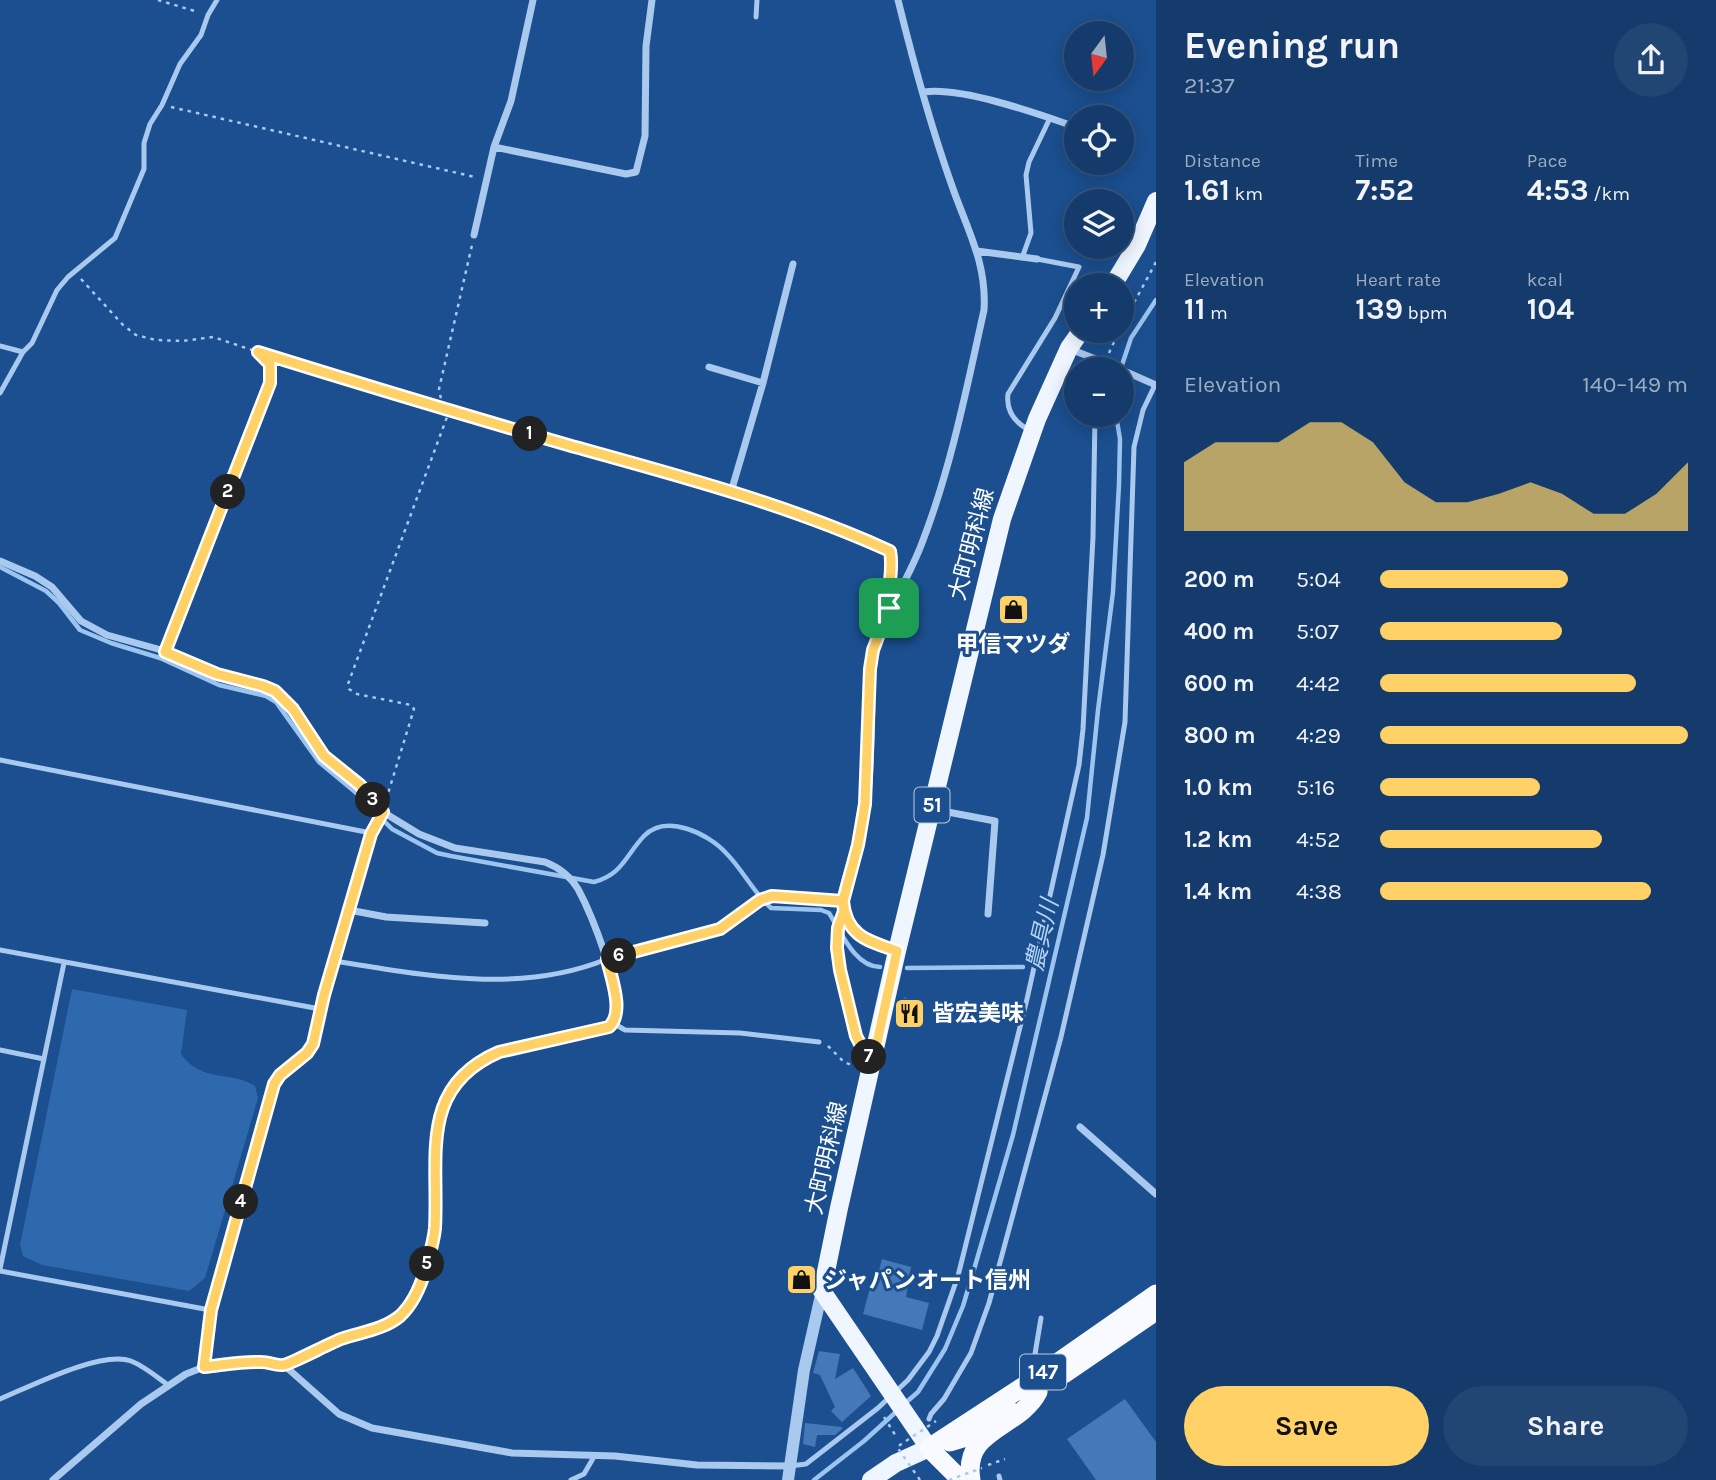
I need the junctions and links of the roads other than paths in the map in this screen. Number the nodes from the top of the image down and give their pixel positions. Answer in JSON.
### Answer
{"nodes":[{"id":1,"x":217,"y":0,"type":"edge"},
{"id":2,"x":533,"y":0,"type":"edge"},
{"id":3,"x":652,"y":0,"type":"edge"},
{"id":4,"x":757,"y":0,"type":"edge"},
{"id":5,"x":898,"y":0,"type":"edge"},
{"id":6,"x":756,"y":17,"type":"dead end"},
{"id":7,"x":924,"y":92,"type":"junction"},
{"id":8,"x":1050,"y":118,"type":"junction"},
{"id":9,"x":1064,"y":122,"type":"edge"},
{"id":10,"x":494,"y":147,"type":"junction"},
{"id":11,"x":1156,"y":201,"type":"edge"},
{"id":12,"x":474,"y":235,"type":"road end"},
{"id":13,"x":977,"y":251,"type":"junction"},
{"id":14,"x":1022,"y":258,"type":"junction"},
{"id":15,"x":1037,"y":259,"type":"joint"},
{"id":16,"x":793,"y":264,"type":"dead end"},
{"id":17,"x":1120,"y":273,"type":"edge"},
{"id":18,"x":1073,"y":343,"type":"edge"},
{"id":19,"x":0,"y":346,"type":"edge"},
{"id":20,"x":1069,"y":348,"type":"junction"},
{"id":21,"x":23,"y":352,"type":"junction"},
{"id":22,"x":1088,"y":357,"type":"edge"},
{"id":23,"x":709,"y":368,"type":"dead end"},
{"id":24,"x":1134,"y":374,"type":"edge"},
{"id":25,"x":762,"y":383,"type":"junction"},
{"id":26,"x":1156,"y":385,"type":"edge"},
{"id":27,"x":0,"y":393,"type":"edge"},
{"id":28,"x":1095,"y":427,"type":"edge"},
{"id":29,"x":1032,"y":432,"type":"junction"},
{"id":30,"x":652,"y":468,"type":"road end"},
{"id":31,"x":731,"y":492,"type":"junction"},
{"id":32,"x":0,"y":561,"type":"edge"},
{"id":33,"x":889,"y":608,"type":"junction"},
{"id":34,"x":873,"y":650,"type":"joint"},
{"id":35,"x":0,"y":761,"type":"edge"},
{"id":36,"x":932,"y":809,"type":"junction"},
{"id":37,"x":383,"y":812,"type":"junction"},
{"id":38,"x":371,"y":834,"type":"junction"},
{"id":39,"x":843,"y":906,"type":"junction"},
{"id":40,"x":349,"y":909,"type":"junction"},
{"id":41,"x":988,"y":914,"type":"dead end"},
{"id":42,"x":485,"y":923,"type":"dead end"},
{"id":43,"x":0,"y":950,"type":"edge"},
{"id":44,"x":897,"y":951,"type":"junction"},
{"id":45,"x":607,"y":959,"type":"junction"},
{"id":46,"x":334,"y":961,"type":"junction"},
{"id":47,"x":64,"y":963,"type":"junction"},
{"id":48,"x":320,"y":1009,"type":"junction"},
{"id":49,"x":613,"y":1023,"type":"junction"},
{"id":50,"x":819,"y":1042,"type":"road end"},
{"id":51,"x":0,"y":1050,"type":"edge"},
{"id":52,"x":44,"y":1059,"type":"junction"},
{"id":53,"x":867,"y":1061,"type":"junction"},
{"id":54,"x":1080,"y":1127,"type":"dead end"},
{"id":55,"x":1156,"y":1194,"type":"edge"},
{"id":56,"x":0,"y":1270,"type":"edge"},
{"id":57,"x":822,"y":1292,"type":"junction"},
{"id":58,"x":1156,"y":1294,"type":"edge"},
{"id":59,"x":211,"y":1310,"type":"junction"},
{"id":60,"x":1156,"y":1311,"type":"edge"},
{"id":61,"x":1041,"y":1318,"type":"dead end"},
{"id":62,"x":285,"y":1366,"type":"junction"},
{"id":63,"x":204,"y":1367,"type":"junction"},
{"id":64,"x":1039,"y":1383,"type":"junction"},
{"id":65,"x":168,"y":1385,"type":"junction"},
{"id":66,"x":894,"y":1395,"type":"junction"},
{"id":67,"x":0,"y":1399,"type":"edge"},
{"id":68,"x":927,"y":1422,"type":"junction"},
{"id":69,"x":929,"y":1448,"type":"junction"},
{"id":70,"x":595,"y":1455,"type":"junction"},
{"id":71,"x":790,"y":1466,"type":"junction"},
{"id":72,"x":53,"y":1480,"type":"edge"},
{"id":73,"x":571,"y":1480,"type":"edge"},
{"id":74,"x":788,"y":1480,"type":"edge"},
{"id":75,"x":871,"y":1480,"type":"edge"},
{"id":76,"x":947,"y":1480,"type":"edge"},
{"id":77,"x":961,"y":1480,"type":"edge"},
{"id":78,"x":971,"y":1480,"type":"edge"}],
"edges":[{"from":1,"to":21,"type":"lane"},
{"from":2,"to":10,"type":"street"},
{"from":3,"to":10,"type":"street"},
{"from":4,"to":6,"type":"lane"},
{"from":5,"to":7,"type":"street"},
{"from":7,"to":8,"type":"street"},
{"from":7,"to":13,"type":"street"},
{"from":8,"to":9,"type":"street"},
{"from":8,"to":14,"type":"lane"},
{"from":10,"to":12,"type":"street"},
{"from":11,"to":17,"type":"main road"},
{"from":13,"to":14,"type":"street"},
{"from":13,"to":33,"type":"street"},
{"from":14,"to":15,"type":"street"},
{"from":15,"to":29,"type":"lane"},
{"from":16,"to":25,"type":"street"},
{"from":18,"to":20,"type":"main road","name":"大町明科線","number":"51"},
{"from":19,"to":21,"type":"lane"},
{"from":20,"to":22,"type":"street"},
{"from":20,"to":29,"type":"main road","name":"大町明科線","number":"51"},
{"from":21,"to":27,"type":"lane"},
{"from":23,"to":25,"type":"street"},
{"from":24,"to":26,"type":"street"},
{"from":25,"to":31,"type":"street"},
{"from":26,"to":68,"type":"lane"},
{"from":28,"to":66,"type":"lane"},
{"from":29,"to":36,"type":"main road","name":"大町明科線","number":"51"},
{"from":30,"to":31,"type":"street"},
{"from":31,"to":33,"type":"street"},
{"from":32,"to":37,"type":"street"},
{"from":33,"to":34,"type":"street"},
{"from":34,"to":39,"type":"street"},
{"from":35,"to":38,"type":"lane"},
{"from":36,"to":41,"type":"street"},
{"from":36,"to":44,"type":"main road","name":"大町明科線","number":"51"},
{"from":37,"to":38,"type":"street"},
{"from":37,"to":45,"type":"street"},
{"from":38,"to":40,"type":"street"},
{"from":39,"to":44,"type":"street"},
{"from":39,"to":45,"type":"street"},
{"from":39,"to":53,"type":"lane"},
{"from":40,"to":42,"type":"street"},
{"from":40,"to":46,"type":"street"},
{"from":43,"to":47,"type":"lane"},
{"from":44,"to":53,"type":"main road","name":"大町明科線","number":"51"},
{"from":45,"to":46,"type":"lane"},
{"from":45,"to":49,"type":"street"},
{"from":46,"to":48,"type":"street"},
{"from":47,"to":48,"type":"lane"},
{"from":47,"to":52,"type":"lane"},
{"from":48,"to":59,"type":"lane"},
{"from":49,"to":50,"type":"lane"},
{"from":49,"to":62,"type":"street"},
{"from":51,"to":52,"type":"lane"},
{"from":52,"to":56,"type":"lane"},
{"from":53,"to":57,"type":"main road","name":"大町明科線","number":"51"},
{"from":54,"to":55,"type":"street"},
{"from":56,"to":59,"type":"lane"},
{"from":57,"to":66,"type":"main road"},
{"from":57,"to":71,"type":"street"},
{"from":58,"to":64,"type":"highway","number":"147"},
{"from":59,"to":63,"type":"lane"},
{"from":60,"to":64,"type":"highway","number":"147"},
{"from":61,"to":64,"type":"lane"},
{"from":62,"to":63,"type":"street"},
{"from":62,"to":70,"type":"street"},
{"from":63,"to":65,"type":"street"},
{"from":64,"to":69,"type":"highway","number":"147"},
{"from":64,"to":78,"type":"highway","number":"147"},
{"from":65,"to":67,"type":"lane"},
{"from":65,"to":72,"type":"street"},
{"from":66,"to":68,"type":"main road"},
{"from":66,"to":71,"type":"lane"},
{"from":68,"to":69,"type":"main road"},
{"from":69,"to":75,"type":"main road"},
{"from":69,"to":76,"type":"highway"},
{"from":69,"to":77,"type":"highway"},
{"from":70,"to":71,"type":"street"},
{"from":70,"to":73,"type":"lane"},
{"from":71,"to":74,"type":"street"}]}
